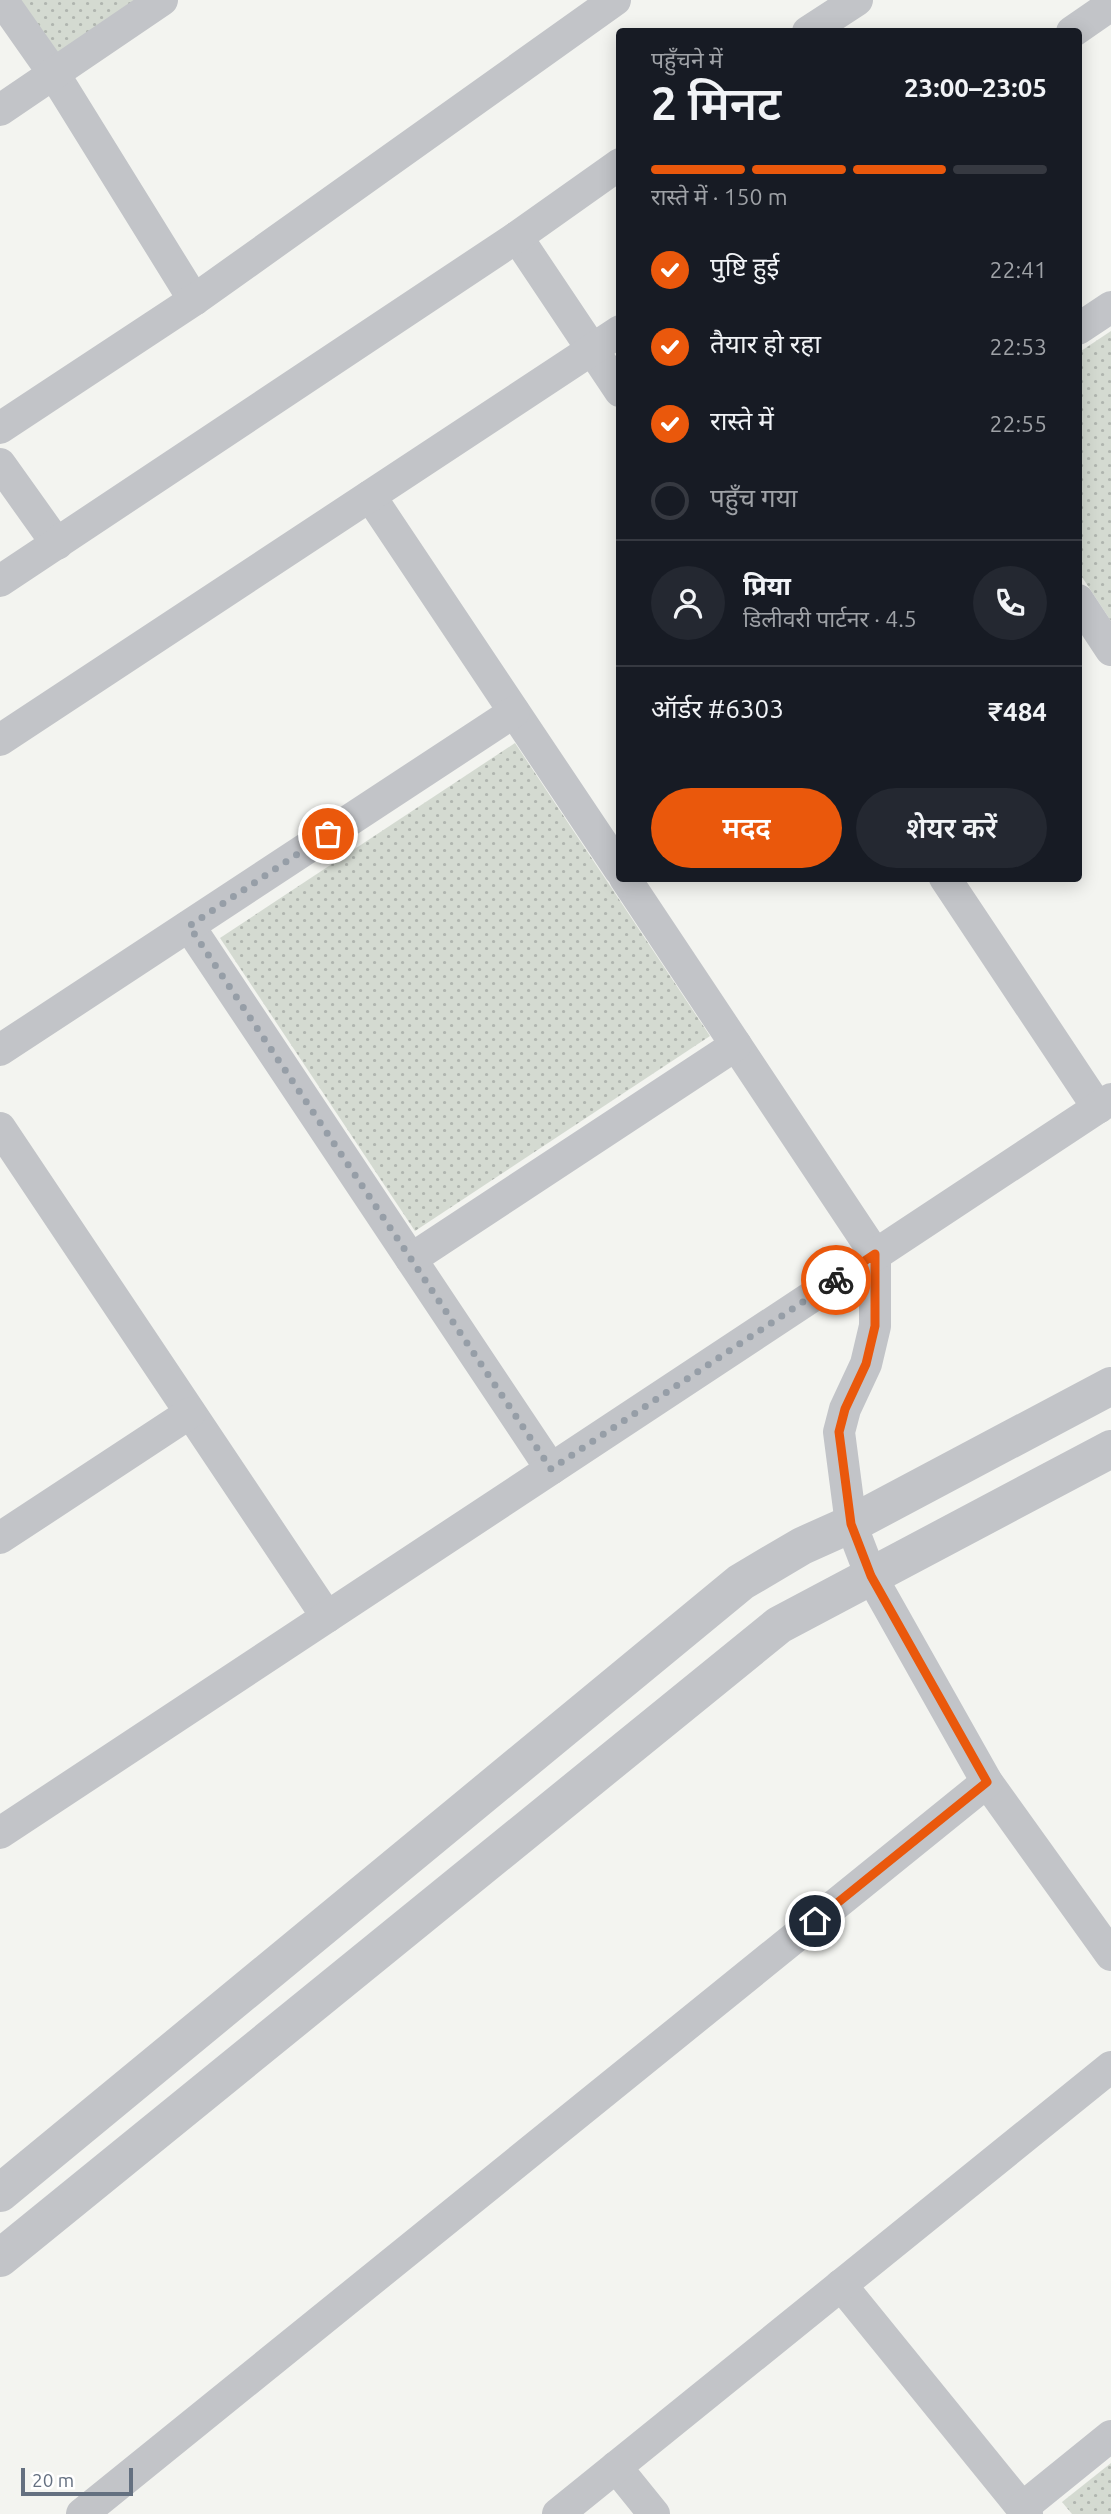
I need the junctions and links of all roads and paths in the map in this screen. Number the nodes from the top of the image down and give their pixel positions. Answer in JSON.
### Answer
{"nodes":[{"id":1,"x":2,"y":0,"type":"edge"},
{"id":2,"x":162,"y":0,"type":"edge"},
{"id":3,"x":615,"y":0,"type":"edge"},
{"id":4,"x":857,"y":0,"type":"edge"},
{"id":5,"x":1111,"y":5,"type":"edge"},
{"id":6,"x":809,"y":19,"type":"edge"},
{"id":7,"x":1078,"y":28,"type":"edge"},
{"id":8,"x":54,"y":74,"type":"junction"},
{"id":9,"x":0,"y":110,"type":"edge"},
{"id":10,"x":616,"y":167,"type":"edge"},
{"id":11,"x":517,"y":237,"type":"junction"},
{"id":12,"x":194,"y":300,"type":"junction"},
{"id":13,"x":1111,"y":307,"type":"edge"},
{"id":14,"x":1082,"y":326,"type":"edge"},
{"id":15,"x":616,"y":334,"type":"edge"},
{"id":16,"x":592,"y":349,"type":"junction"},
{"id":17,"x":616,"y":385,"type":"edge"},
{"id":18,"x":0,"y":428,"type":"edge"},
{"id":19,"x":0,"y":464,"type":"edge"},
{"id":20,"x":370,"y":496,"type":"junction"},
{"id":21,"x":57,"y":544,"type":"junction"},
{"id":22,"x":0,"y":581,"type":"edge"},
{"id":23,"x":1082,"y":606,"type":"edge"},
{"id":24,"x":1111,"y":649,"type":"edge"},
{"id":25,"x":514,"y":712,"type":"junction"},
{"id":26,"x":0,"y":740,"type":"edge"},
{"id":27,"x":616,"y":864,"type":"edge"},
{"id":28,"x":628,"y":882,"type":"edge"},
{"id":29,"x":948,"y":882,"type":"edge"},
{"id":30,"x":189,"y":926,"type":"junction"},
{"id":31,"x":736,"y":1045,"type":"junction"},
{"id":32,"x":0,"y":1050,"type":"edge"},
{"id":33,"x":1104,"y":1103,"type":"edge"},
{"id":34,"x":0,"y":1128,"type":"edge"},
{"id":35,"x":875,"y":1254,"type":"junction"},
{"id":36,"x":411,"y":1259,"type":"junction"},
{"id":37,"x":1111,"y":1386,"type":"edge"},
{"id":38,"x":190,"y":1413,"type":"junction"},
{"id":39,"x":1111,"y":1449,"type":"edge"},
{"id":40,"x":551,"y":1469,"type":"junction"},
{"id":41,"x":851,"y":1524,"type":"junction"},
{"id":42,"x":0,"y":1538,"type":"edge"},
{"id":43,"x":871,"y":1576,"type":"junction"},
{"id":44,"x":327,"y":1617,"type":"junction"},
{"id":45,"x":987,"y":1782,"type":"junction"},
{"id":46,"x":0,"y":1833,"type":"edge"},
{"id":47,"x":1111,"y":1955,"type":"edge"},
{"id":48,"x":1111,"y":2067,"type":"edge"},
{"id":49,"x":0,"y":2193,"type":"edge"},
{"id":50,"x":0,"y":2258,"type":"edge"},
{"id":51,"x":841,"y":2285,"type":"junction"},
{"id":52,"x":1111,"y":2436,"type":"edge"},
{"id":53,"x":616,"y":2467,"type":"junction"},
{"id":54,"x":1024,"y":2511,"type":"edge"},
{"id":55,"x":82,"y":2514,"type":"edge"},
{"id":56,"x":558,"y":2514,"type":"edge"},
{"id":57,"x":654,"y":2514,"type":"edge"}],
"edges":[{"from":1,"to":8,"type":"street"},
{"from":2,"to":8,"type":"street"},
{"from":3,"to":12,"type":"street"},
{"from":4,"to":6,"type":"street"},
{"from":5,"to":7,"type":"street"},
{"from":8,"to":9,"type":"street"},
{"from":8,"to":12,"type":"street"},
{"from":10,"to":11,"type":"street"},
{"from":11,"to":16,"type":"street"},
{"from":11,"to":21,"type":"street"},
{"from":12,"to":18,"type":"street"},
{"from":13,"to":14,"type":"street"},
{"from":15,"to":16,"type":"street"},
{"from":16,"to":17,"type":"street"},
{"from":16,"to":20,"type":"street"},
{"from":19,"to":21,"type":"street"},
{"from":20,"to":25,"type":"street"},
{"from":20,"to":26,"type":"street"},
{"from":21,"to":22,"type":"street"},
{"from":23,"to":24,"type":"street"},
{"from":25,"to":27,"type":"street"},
{"from":25,"to":30,"type":"street"},
{"from":28,"to":31,"type":"street"},
{"from":29,"to":33,"type":"street"},
{"from":30,"to":32,"type":"street"},
{"from":30,"to":36,"type":"street"},
{"from":31,"to":35,"type":"street"},
{"from":31,"to":36,"type":"street"},
{"from":33,"to":35,"type":"street"},
{"from":34,"to":38,"type":"street"},
{"from":35,"to":40,"type":"street"},
{"from":35,"to":41,"type":"street"},
{"from":36,"to":40,"type":"street"},
{"from":37,"to":41,"type":"street"},
{"from":38,"to":42,"type":"street"},
{"from":38,"to":44,"type":"street"},
{"from":39,"to":43,"type":"street"},
{"from":40,"to":44,"type":"street"},
{"from":41,"to":43,"type":"street"},
{"from":41,"to":49,"type":"street"},
{"from":43,"to":45,"type":"street"},
{"from":43,"to":50,"type":"street"},
{"from":44,"to":46,"type":"street"},
{"from":45,"to":47,"type":"street"},
{"from":45,"to":55,"type":"street"},
{"from":48,"to":51,"type":"street"},
{"from":51,"to":53,"type":"street"},
{"from":51,"to":54,"type":"street"},
{"from":52,"to":54,"type":"street"},
{"from":53,"to":56,"type":"street"},
{"from":53,"to":57,"type":"street"}]}
